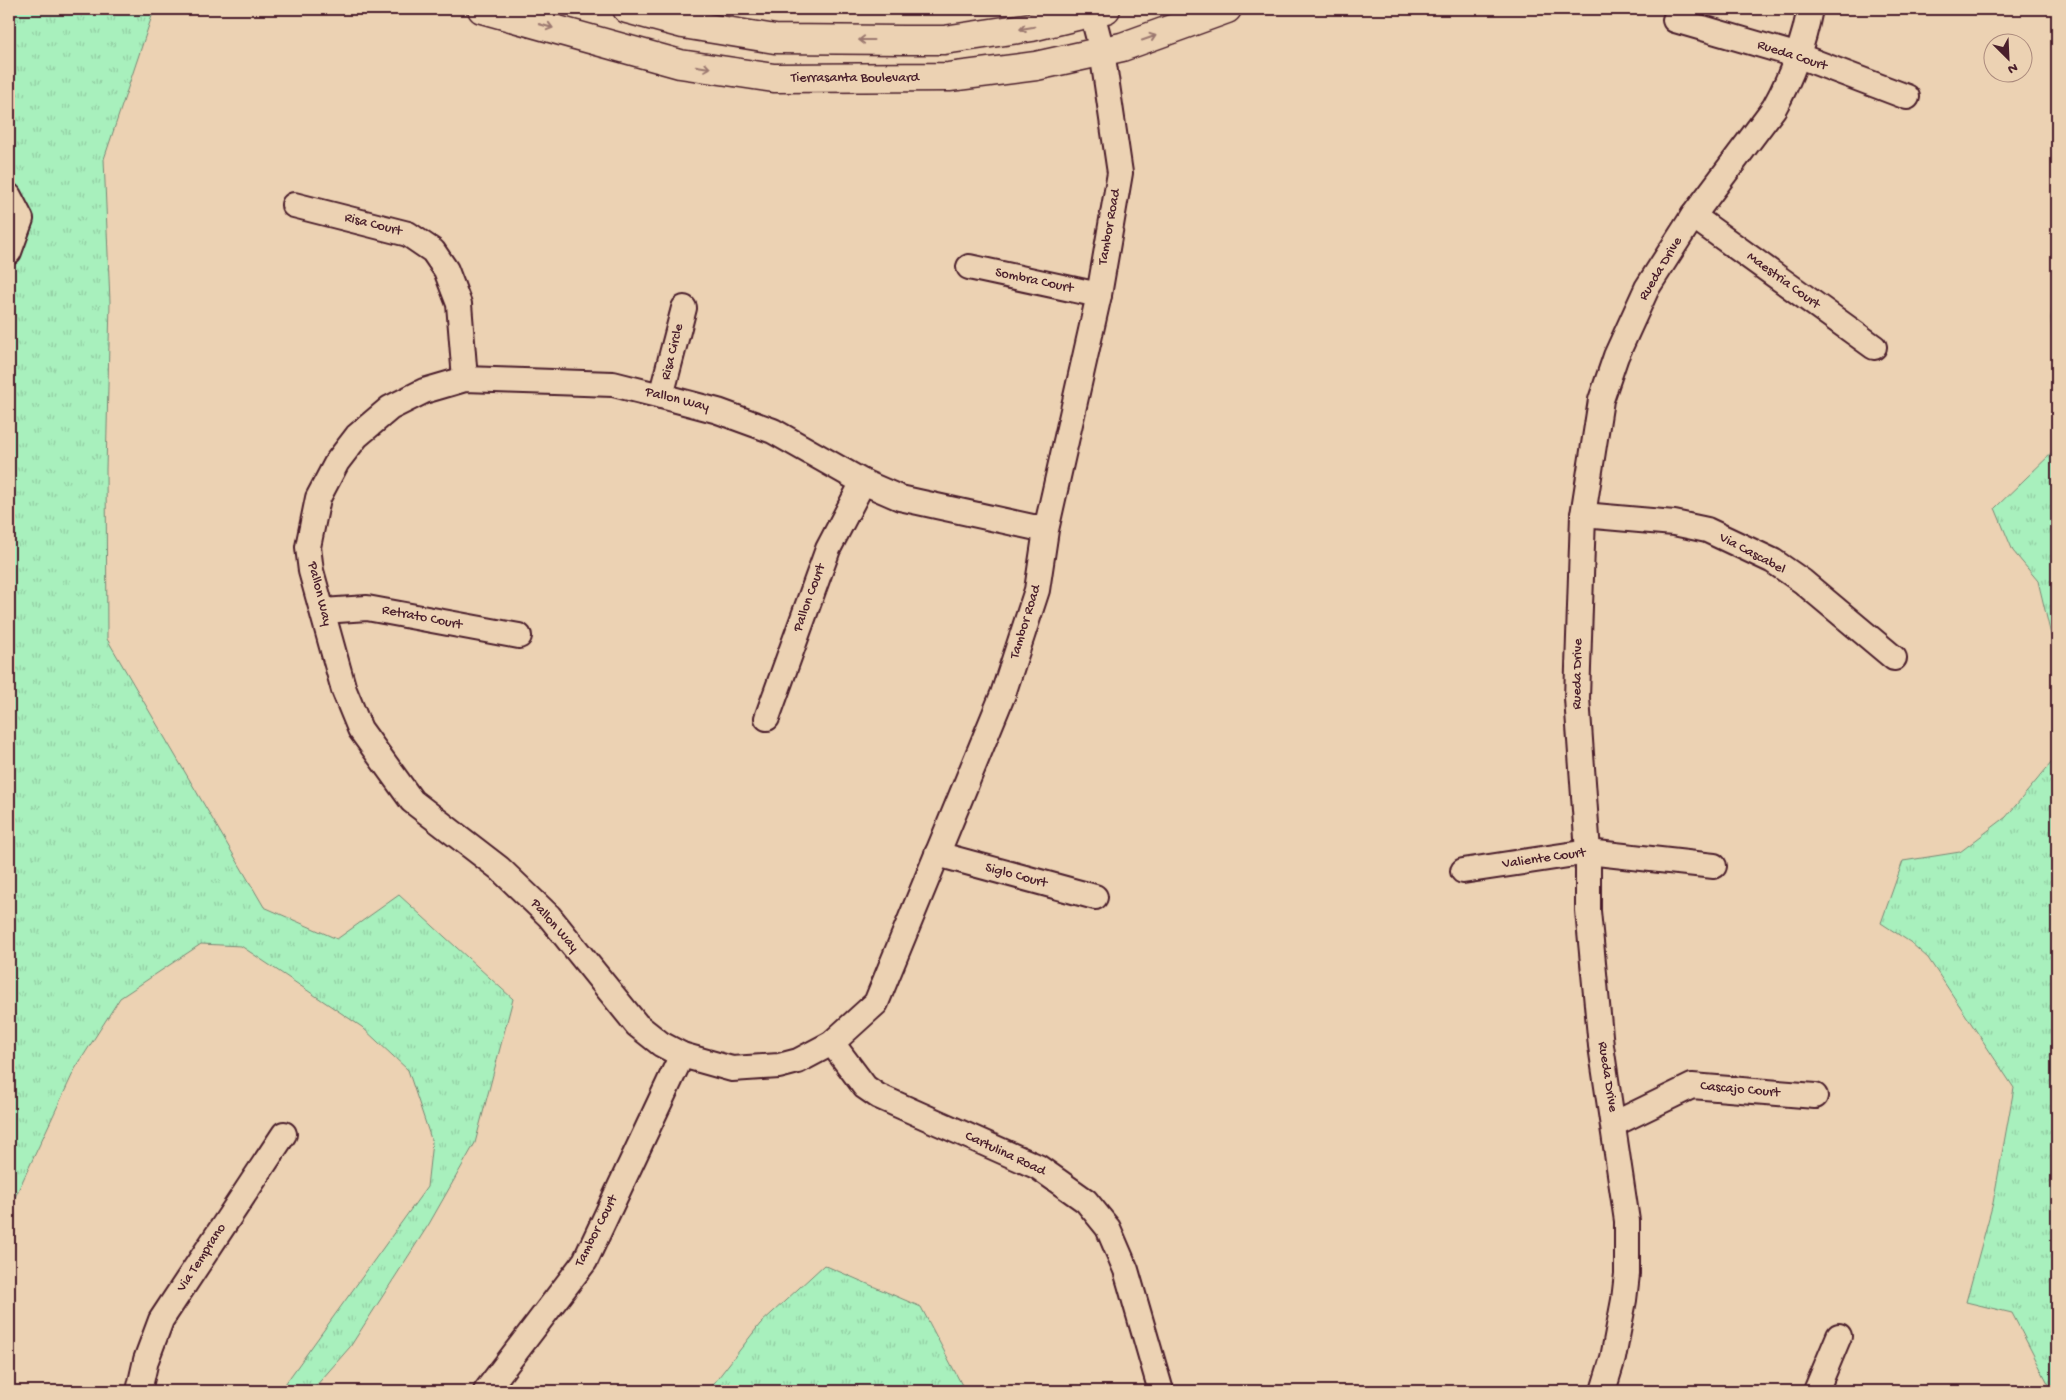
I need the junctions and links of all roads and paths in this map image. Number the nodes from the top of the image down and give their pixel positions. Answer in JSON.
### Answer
{"nodes":[{"id":1,"x":482,"y":9,"type":"edge"},
{"id":2,"x":627,"y":9,"type":"edge"},
{"id":3,"x":1227,"y":9,"type":"edge"},
{"id":4,"x":1810,"y":9,"type":"edge"},
{"id":5,"x":2053,"y":9,"type":"edge"},
{"id":6,"x":1096,"y":10,"type":"edge"},
{"id":7,"x":657,"y":13,"type":"edge"},
{"id":8,"x":1675,"y":20,"type":"dead end"},
{"id":9,"x":2057,"y":25,"type":"edge"},
{"id":10,"x":1102,"y":51,"type":"junction"},
{"id":11,"x":1799,"y":56,"type":"junction"},
{"id":12,"x":1907,"y":97,"type":"dead end"},
{"id":13,"x":9,"y":196,"type":"edge"},
{"id":14,"x":294,"y":206,"type":"dead end"},
{"id":15,"x":1692,"y":216,"type":"junction"},
{"id":16,"x":9,"y":252,"type":"edge"},
{"id":17,"x":969,"y":267,"type":"dead end"},
{"id":18,"x":1099,"y":295,"type":"junction"},
{"id":19,"x":684,"y":308,"type":"dead end"},
{"id":20,"x":1874,"y":347,"type":"dead end"},
{"id":21,"x":465,"y":380,"type":"junction"},
{"id":22,"x":661,"y":396,"type":"junction"},
{"id":23,"x":863,"y":482,"type":"junction"},
{"id":24,"x":1583,"y":515,"type":"junction"},
{"id":25,"x":1046,"y":530,"type":"junction"},
{"id":26,"x":323,"y":611,"type":"junction"},
{"id":27,"x":519,"y":636,"type":"dead end"},
{"id":28,"x":1894,"y":658,"type":"dead end"},
{"id":29,"x":767,"y":718,"type":"dead end"},
{"id":30,"x":1588,"y":852,"type":"junction"},
{"id":31,"x":937,"y":854,"type":"junction"},
{"id":32,"x":1714,"y":866,"type":"dead end"},
{"id":33,"x":1463,"y":871,"type":"dead end"},
{"id":34,"x":1096,"y":897,"type":"dead end"},
{"id":35,"x":832,"y":1044,"type":"junction"},
{"id":36,"x":682,"y":1055,"type":"junction"},
{"id":37,"x":1815,"y":1096,"type":"dead end"},
{"id":38,"x":1614,"y":1124,"type":"junction"},
{"id":39,"x":284,"y":1134,"type":"dead end"},
{"id":40,"x":1839,"y":1336,"type":"dead end"},
{"id":41,"x":139,"y":1391,"type":"edge"},
{"id":42,"x":486,"y":1391,"type":"edge"},
{"id":43,"x":1161,"y":1391,"type":"edge"},
{"id":44,"x":1605,"y":1391,"type":"edge"},
{"id":45,"x":1816,"y":1391,"type":"edge"}],
"edges":[{"from":1,"to":10,"type":"main road","name":"Tierrasanta Boulevard","one_way":true},
{"from":2,"to":7,"type":"main road"},
{"from":10,"to":3,"type":"main road","name":"Tierrasanta Boulevard","one_way":true},
{"from":4,"to":11,"type":"street","name":"Rueda Drive"},
{"from":5,"to":9,"type":"path"},
{"from":6,"to":7,"type":"main road","one_way":true},
{"from":6,"to":10,"type":"street","name":"Tambor Road"},
{"from":8,"to":11,"type":"street","name":"Rueda Court"},
{"from":10,"to":18,"type":"street","name":"Tambor Road"},
{"from":11,"to":12,"type":"street","name":"Rueda Court"},
{"from":11,"to":15,"type":"street","name":"Rueda Drive"},
{"from":13,"to":16,"type":"street"},
{"from":14,"to":21,"type":"street","name":"Risa Court"},
{"from":15,"to":20,"type":"street","name":"Maestria Court"},
{"from":15,"to":24,"type":"street","name":"Rueda Drive"},
{"from":17,"to":18,"type":"street","name":"Sombra Court"},
{"from":18,"to":25,"type":"street","name":"Tambor Road"},
{"from":19,"to":22,"type":"street","name":"Risa Circle"},
{"from":21,"to":22,"type":"street","name":"Pallon Way"},
{"from":21,"to":26,"type":"street","name":"Pallon Way"},
{"from":22,"to":23,"type":"street","name":"Pallon Way"},
{"from":23,"to":25,"type":"street","name":"Pallon Way"},
{"from":23,"to":29,"type":"street","name":"Pallon Court"},
{"from":24,"to":28,"type":"street","name":"Via Cascabel"},
{"from":24,"to":30,"type":"street","name":"Rueda Drive"},
{"from":25,"to":31,"type":"street","name":"Tambor Road"},
{"from":26,"to":27,"type":"street","name":"Retrato Court"},
{"from":26,"to":36,"type":"street","name":"Pallon Way"},
{"from":30,"to":32,"type":"street","name":"Valiente Court"},
{"from":30,"to":33,"type":"street","name":"Valiente Court"},
{"from":30,"to":38,"type":"street","name":"Rueda Drive"},
{"from":31,"to":34,"type":"street","name":"Siglo Court"},
{"from":31,"to":35,"type":"street","name":"Tambor Road"},
{"from":35,"to":36,"type":"street","name":"Tambor Road"},
{"from":35,"to":43,"type":"street","name":"Cartulina Road"},
{"from":36,"to":42,"type":"street","name":"Tambor Court"},
{"from":37,"to":38,"type":"street","name":"Cascajo Court"},
{"from":38,"to":44,"type":"street","name":"Rueda Drive"},
{"from":39,"to":41,"type":"street","name":"Via Temprano"},
{"from":40,"to":45,"type":"street"}]}
